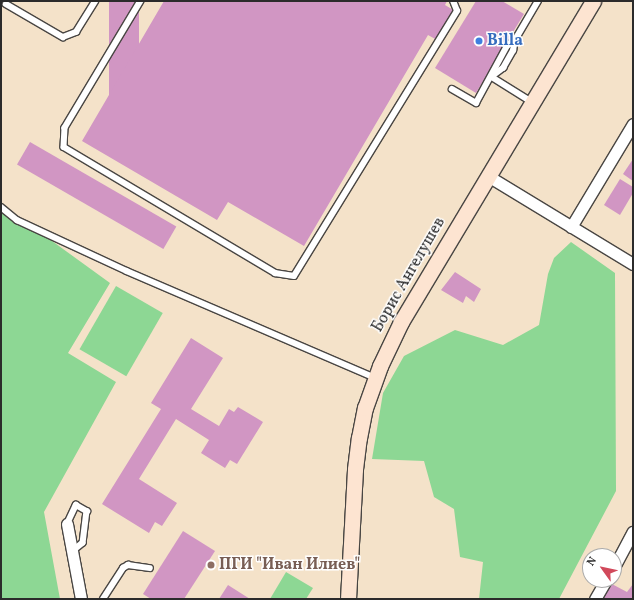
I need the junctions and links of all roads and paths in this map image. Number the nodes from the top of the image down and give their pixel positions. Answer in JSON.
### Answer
{"nodes":[{"id":1,"x":94,"y":1,"type":"edge"},
{"id":2,"x":141,"y":1,"type":"edge"},
{"id":3,"x":454,"y":1,"type":"edge"},
{"id":4,"x":538,"y":1,"type":"edge"},
{"id":5,"x":593,"y":1,"type":"edge"},
{"id":6,"x":6,"y":4,"type":"dead end"},
{"id":7,"x":492,"y":77,"type":"junction"},
{"id":8,"x":452,"y":89,"type":"dead end"},
{"id":9,"x":532,"y":102,"type":"junction"},
{"id":10,"x":633,"y":124,"type":"edge"},
{"id":11,"x":488,"y":176,"type":"junction"},
{"id":12,"x":1,"y":207,"type":"edge"},
{"id":13,"x":571,"y":226,"type":"junction"},
{"id":14,"x":633,"y":264,"type":"edge"},
{"id":15,"x":375,"y":378,"type":"junction"},
{"id":16,"x":67,"y":524,"type":"joint"},
{"id":17,"x":633,"y":532,"type":"edge"},
{"id":18,"x":73,"y":551,"type":"junction"},
{"id":19,"x":622,"y":552,"type":"edge"},
{"id":20,"x":150,"y":568,"type":"dead end"},
{"id":21,"x":601,"y":588,"type":"edge"},
{"id":22,"x":81,"y":599,"type":"edge"},
{"id":23,"x":103,"y":599,"type":"edge"},
{"id":24,"x":348,"y":599,"type":"edge"},
{"id":25,"x":595,"y":599,"type":"edge"}],
"edges":[{"from":1,"to":6,"type":"lane"},
{"from":2,"to":3,"type":"lane"},
{"from":4,"to":7,"type":"lane"},
{"from":5,"to":9,"type":"street","name":"Борис Ангелушев"},
{"from":7,"to":8,"type":"lane"},
{"from":7,"to":9,"type":"lane"},
{"from":9,"to":11,"type":"street","name":"Борис Ангелушев"},
{"from":10,"to":13,"type":"street"},
{"from":11,"to":13,"type":"street"},
{"from":11,"to":15,"type":"street","name":"Борис Ангелушев"},
{"from":12,"to":15,"type":"lane"},
{"from":13,"to":14,"type":"street"},
{"from":15,"to":24,"type":"street","name":"Борис Ангелушев"},
{"from":16,"to":18,"type":"street"},
{"from":16,"to":18,"type":"lane"},
{"from":17,"to":19,"type":"street"},
{"from":18,"to":22,"type":"street"},
{"from":20,"to":23,"type":"lane"},
{"from":21,"to":25,"type":"street"}]}
